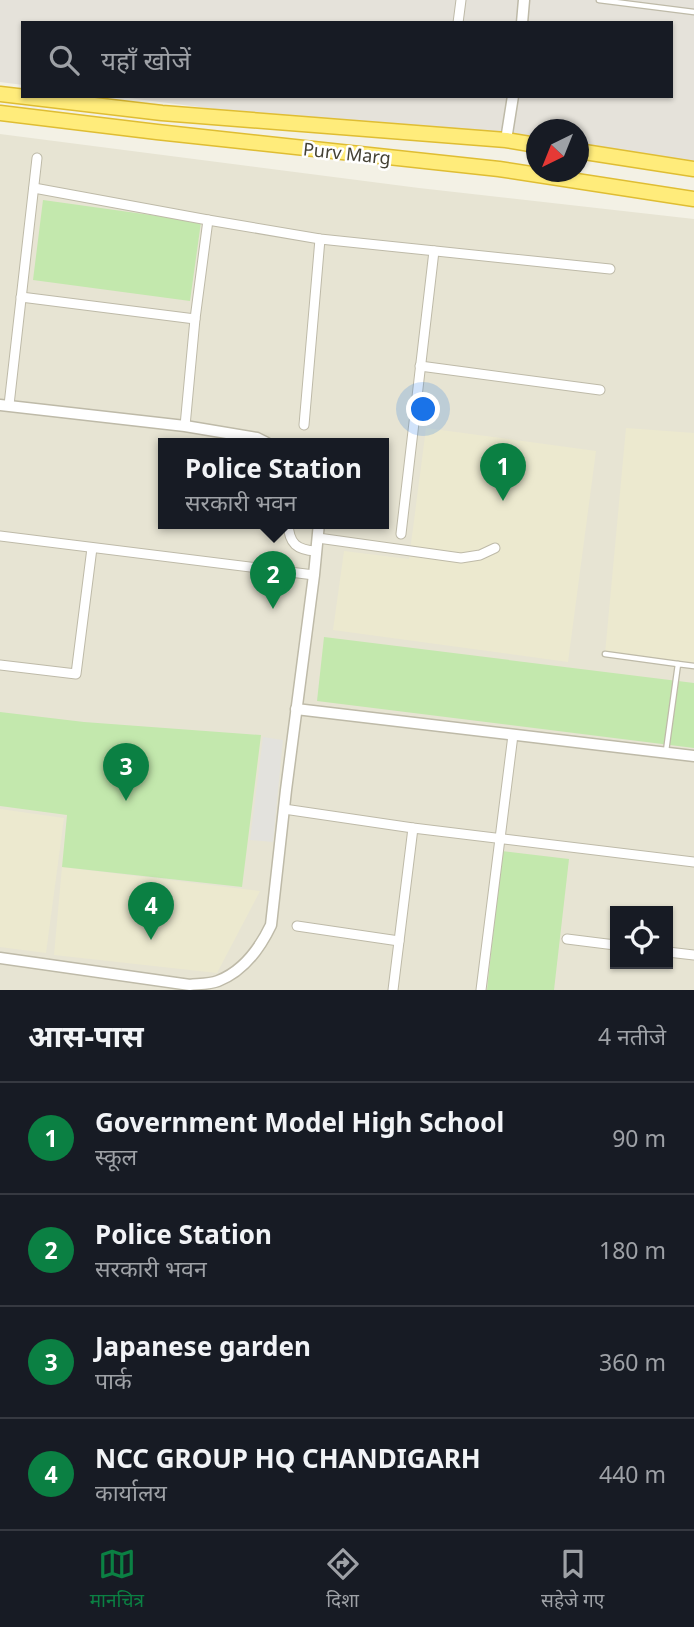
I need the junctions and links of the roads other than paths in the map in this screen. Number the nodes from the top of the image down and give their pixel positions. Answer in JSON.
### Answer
{"nodes":[{"id":1,"x":461,"y":0,"type":"edge"},
{"id":2,"x":524,"y":0,"type":"edge"},
{"id":3,"x":599,"y":0,"type":"edge"},
{"id":4,"x":694,"y":12,"type":"edge"},
{"id":5,"x":458,"y":21,"type":"edge"},
{"id":6,"x":522,"y":21,"type":"edge"},
{"id":7,"x":0,"y":94,"type":"edge"},
{"id":8,"x":21,"y":96,"type":"edge"},
{"id":9,"x":34,"y":98,"type":"edge"},
{"id":10,"x":513,"y":98,"type":"edge"},
{"id":11,"x":0,"y":113,"type":"edge"},
{"id":12,"x":506,"y":140,"type":"junction"},
{"id":13,"x":526,"y":143,"type":"edge"},
{"id":14,"x":589,"y":153,"type":"edge"},
{"id":15,"x":37,"y":158,"type":"dead end"},
{"id":16,"x":694,"y":169,"type":"edge"},
{"id":17,"x":34,"y":188,"type":"junction"},
{"id":18,"x":694,"y":199,"type":"edge"},
{"id":19,"x":208,"y":220,"type":"junction"},
{"id":20,"x":320,"y":239,"type":"junction"},
{"id":21,"x":434,"y":251,"type":"junction"},
{"id":22,"x":610,"y":269,"type":"dead end"},
{"id":23,"x":21,"y":297,"type":"junction"},
{"id":24,"x":195,"y":318,"type":"junction"},
{"id":25,"x":420,"y":366,"type":"junction"},
{"id":26,"x":600,"y":390,"type":"dead end"},
{"id":27,"x":4,"y":405,"type":"edge"},
{"id":28,"x":304,"y":425,"type":"dead end"},
{"id":29,"x":185,"y":426,"type":"junction"},
{"id":30,"x":257,"y":438,"type":"edge"},
{"id":31,"x":289,"y":529,"type":"edge"},
{"id":32,"x":319,"y":529,"type":"edge"},
{"id":33,"x":401,"y":534,"type":"dead end"},
{"id":34,"x":0,"y":536,"type":"edge"},
{"id":35,"x":318,"y":538,"type":"junction"},
{"id":36,"x":92,"y":548,"type":"junction"},
{"id":37,"x":495,"y":548,"type":"dead end"},
{"id":38,"x":316,"y":551,"type":"junction"},
{"id":39,"x":314,"y":575,"type":"junction"},
{"id":40,"x":605,"y":654,"type":"dead end"},
{"id":41,"x":678,"y":664,"type":"junction"},
{"id":42,"x":0,"y":665,"type":"edge"},
{"id":43,"x":694,"y":666,"type":"edge"},
{"id":44,"x":296,"y":709,"type":"junction"},
{"id":45,"x":513,"y":735,"type":"junction"},
{"id":46,"x":666,"y":752,"type":"junction"},
{"id":47,"x":694,"y":756,"type":"edge"},
{"id":48,"x":284,"y":809,"type":"junction"},
{"id":49,"x":413,"y":828,"type":"junction"},
{"id":50,"x":499,"y":838,"type":"junction"},
{"id":51,"x":694,"y":862,"type":"edge"},
{"id":52,"x":297,"y":926,"type":"dead end"},
{"id":53,"x":567,"y":939,"type":"dead end"},
{"id":54,"x":399,"y":941,"type":"junction"},
{"id":55,"x":610,"y":944,"type":"edge"},
{"id":56,"x":673,"y":953,"type":"edge"},
{"id":57,"x":694,"y":956,"type":"edge"},
{"id":58,"x":0,"y":958,"type":"edge"},
{"id":59,"x":163,"y":986,"type":"edge"},
{"id":60,"x":393,"y":990,"type":"edge"},
{"id":61,"x":481,"y":990,"type":"edge"}],
"edges":[{"from":1,"to":5,"type":"street"},
{"from":2,"to":6,"type":"street"},
{"from":3,"to":4,"type":"lane"},
{"from":7,"to":8,"type":"highway","name":"Purv Marg"},
{"from":9,"to":12,"type":"highway","name":"Purv Marg"},
{"from":10,"to":12,"type":"street"},
{"from":11,"to":18,"type":"highway","name":"Purv Marg"},
{"from":12,"to":13,"type":"highway","name":"Purv Marg"},
{"from":14,"to":16,"type":"highway"},
{"from":15,"to":17,"type":"street"},
{"from":17,"to":19,"type":"street"},
{"from":17,"to":23,"type":"street"},
{"from":19,"to":20,"type":"street"},
{"from":19,"to":24,"type":"street"},
{"from":20,"to":21,"type":"street"},
{"from":20,"to":28,"type":"street"},
{"from":21,"to":22,"type":"street"},
{"from":21,"to":25,"type":"street"},
{"from":23,"to":24,"type":"street"},
{"from":23,"to":27,"type":"street"},
{"from":24,"to":29,"type":"street"},
{"from":25,"to":26,"type":"street"},
{"from":25,"to":33,"type":"street"},
{"from":27,"to":29,"type":"street"},
{"from":29,"to":30,"type":"street"},
{"from":31,"to":38,"type":"street"},
{"from":32,"to":35,"type":"street"},
{"from":34,"to":36,"type":"street"},
{"from":35,"to":37,"type":"street"},
{"from":35,"to":38,"type":"street"},
{"from":36,"to":39,"type":"street"},
{"from":36,"to":42,"type":"street"},
{"from":38,"to":39,"type":"street"},
{"from":39,"to":44,"type":"street"},
{"from":40,"to":41,"type":"lane"},
{"from":41,"to":43,"type":"lane"},
{"from":41,"to":46,"type":"lane"},
{"from":44,"to":45,"type":"street"},
{"from":44,"to":48,"type":"street"},
{"from":45,"to":46,"type":"street"},
{"from":45,"to":50,"type":"street"},
{"from":46,"to":47,"type":"street"},
{"from":48,"to":49,"type":"street"},
{"from":48,"to":59,"type":"street"},
{"from":49,"to":50,"type":"street"},
{"from":49,"to":54,"type":"street"},
{"from":50,"to":51,"type":"street"},
{"from":50,"to":61,"type":"street"},
{"from":52,"to":54,"type":"street"},
{"from":53,"to":55,"type":"street"},
{"from":54,"to":60,"type":"street"},
{"from":56,"to":57,"type":"street"},
{"from":58,"to":59,"type":"street"}]}
